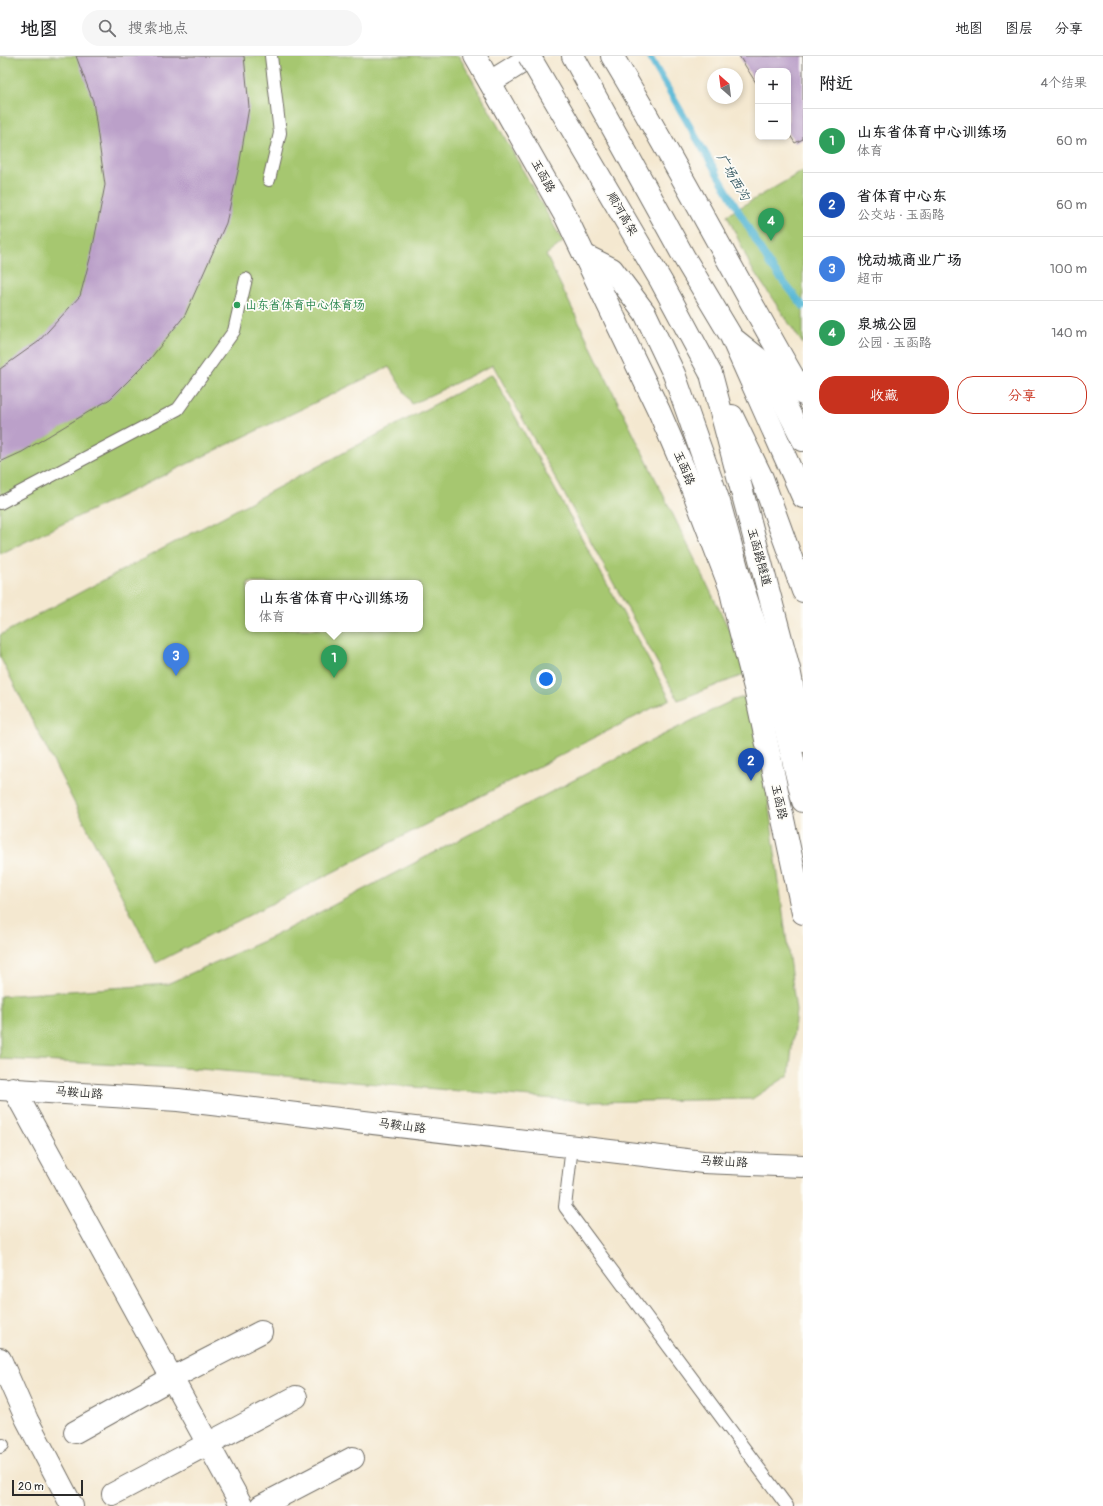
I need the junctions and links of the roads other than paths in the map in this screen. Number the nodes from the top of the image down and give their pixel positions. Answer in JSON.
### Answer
{"nodes":[{"id":1,"x":271,"y":56,"type":"edge"},
{"id":2,"x":475,"y":56,"type":"edge"},
{"id":3,"x":530,"y":56,"type":"edge"},
{"id":4,"x":573,"y":56,"type":"edge"},
{"id":5,"x":612,"y":56,"type":"edge"},
{"id":6,"x":490,"y":82,"type":"junction"},
{"id":7,"x":269,"y":180,"type":"dead end"},
{"id":8,"x":584,"y":255,"type":"junction"},
{"id":9,"x":246,"y":279,"type":"dead end"},
{"id":10,"x":731,"y":336,"type":"junction"},
{"id":11,"x":711,"y":374,"type":"junction"},
{"id":12,"x":803,"y":394,"type":"edge"},
{"id":13,"x":803,"y":440,"type":"edge"},
{"id":14,"x":803,"y":497,"type":"edge"},
{"id":15,"x":0,"y":504,"type":"edge"},
{"id":16,"x":803,"y":591,"type":"edge"},
{"id":17,"x":803,"y":741,"type":"edge"},
{"id":18,"x":803,"y":801,"type":"edge"},
{"id":19,"x":803,"y":914,"type":"edge"},
{"id":20,"x":7,"y":1089,"type":"edge"},
{"id":21,"x":572,"y":1146,"type":"junction"},
{"id":22,"x":803,"y":1166,"type":"edge"},
{"id":23,"x":261,"y":1332,"type":"dead end"},
{"id":24,"x":0,"y":1359,"type":"edge"},
{"id":25,"x":172,"y":1378,"type":"junction"},
{"id":26,"x":296,"y":1397,"type":"dead end"},
{"id":27,"x":75,"y":1432,"type":"dead end"},
{"id":28,"x":208,"y":1444,"type":"junction"},
{"id":29,"x":353,"y":1458,"type":"dead end"},
{"id":30,"x":113,"y":1494,"type":"dead end"},
{"id":31,"x":72,"y":1506,"type":"edge"},
{"id":32,"x":242,"y":1506,"type":"edge"},
{"id":33,"x":261,"y":1506,"type":"edge"},
{"id":34,"x":787,"y":1506,"type":"edge"}],
"edges":[{"from":1,"to":7,"type":"lane"},
{"from":2,"to":6,"type":"main road","name":"玉函路"},
{"from":3,"to":6,"type":"main road"},
{"from":3,"to":11,"type":"main road","name":"顺河高架","bridge":true},
{"from":4,"to":10,"type":"main road"},
{"from":5,"to":12,"type":"main road"},
{"from":6,"to":8,"type":"main road","name":"玉函路"},
{"from":8,"to":18,"type":"main road"},
{"from":8,"to":19,"type":"main road","name":"玉函路"},
{"from":9,"to":15,"type":"lane"},
{"from":10,"to":13,"type":"main road"},
{"from":10,"to":14,"type":"main road"},
{"from":11,"to":16,"type":"main road"},
{"from":11,"to":17,"type":"main road","name":"玉函路隧道"},
{"from":20,"to":21,"type":"main road","name":"马鞍山路"},
{"from":20,"to":25,"type":"main road"},
{"from":21,"to":22,"type":"main road","name":"马鞍山路"},
{"from":21,"to":34,"type":"lane"},
{"from":23,"to":25,"type":"main road"},
{"from":24,"to":31,"type":"main road"},
{"from":25,"to":27,"type":"main road"},
{"from":25,"to":28,"type":"main road"},
{"from":26,"to":28,"type":"main road"},
{"from":28,"to":30,"type":"main road"},
{"from":28,"to":32,"type":"main road"},
{"from":29,"to":33,"type":"main road"}]}
